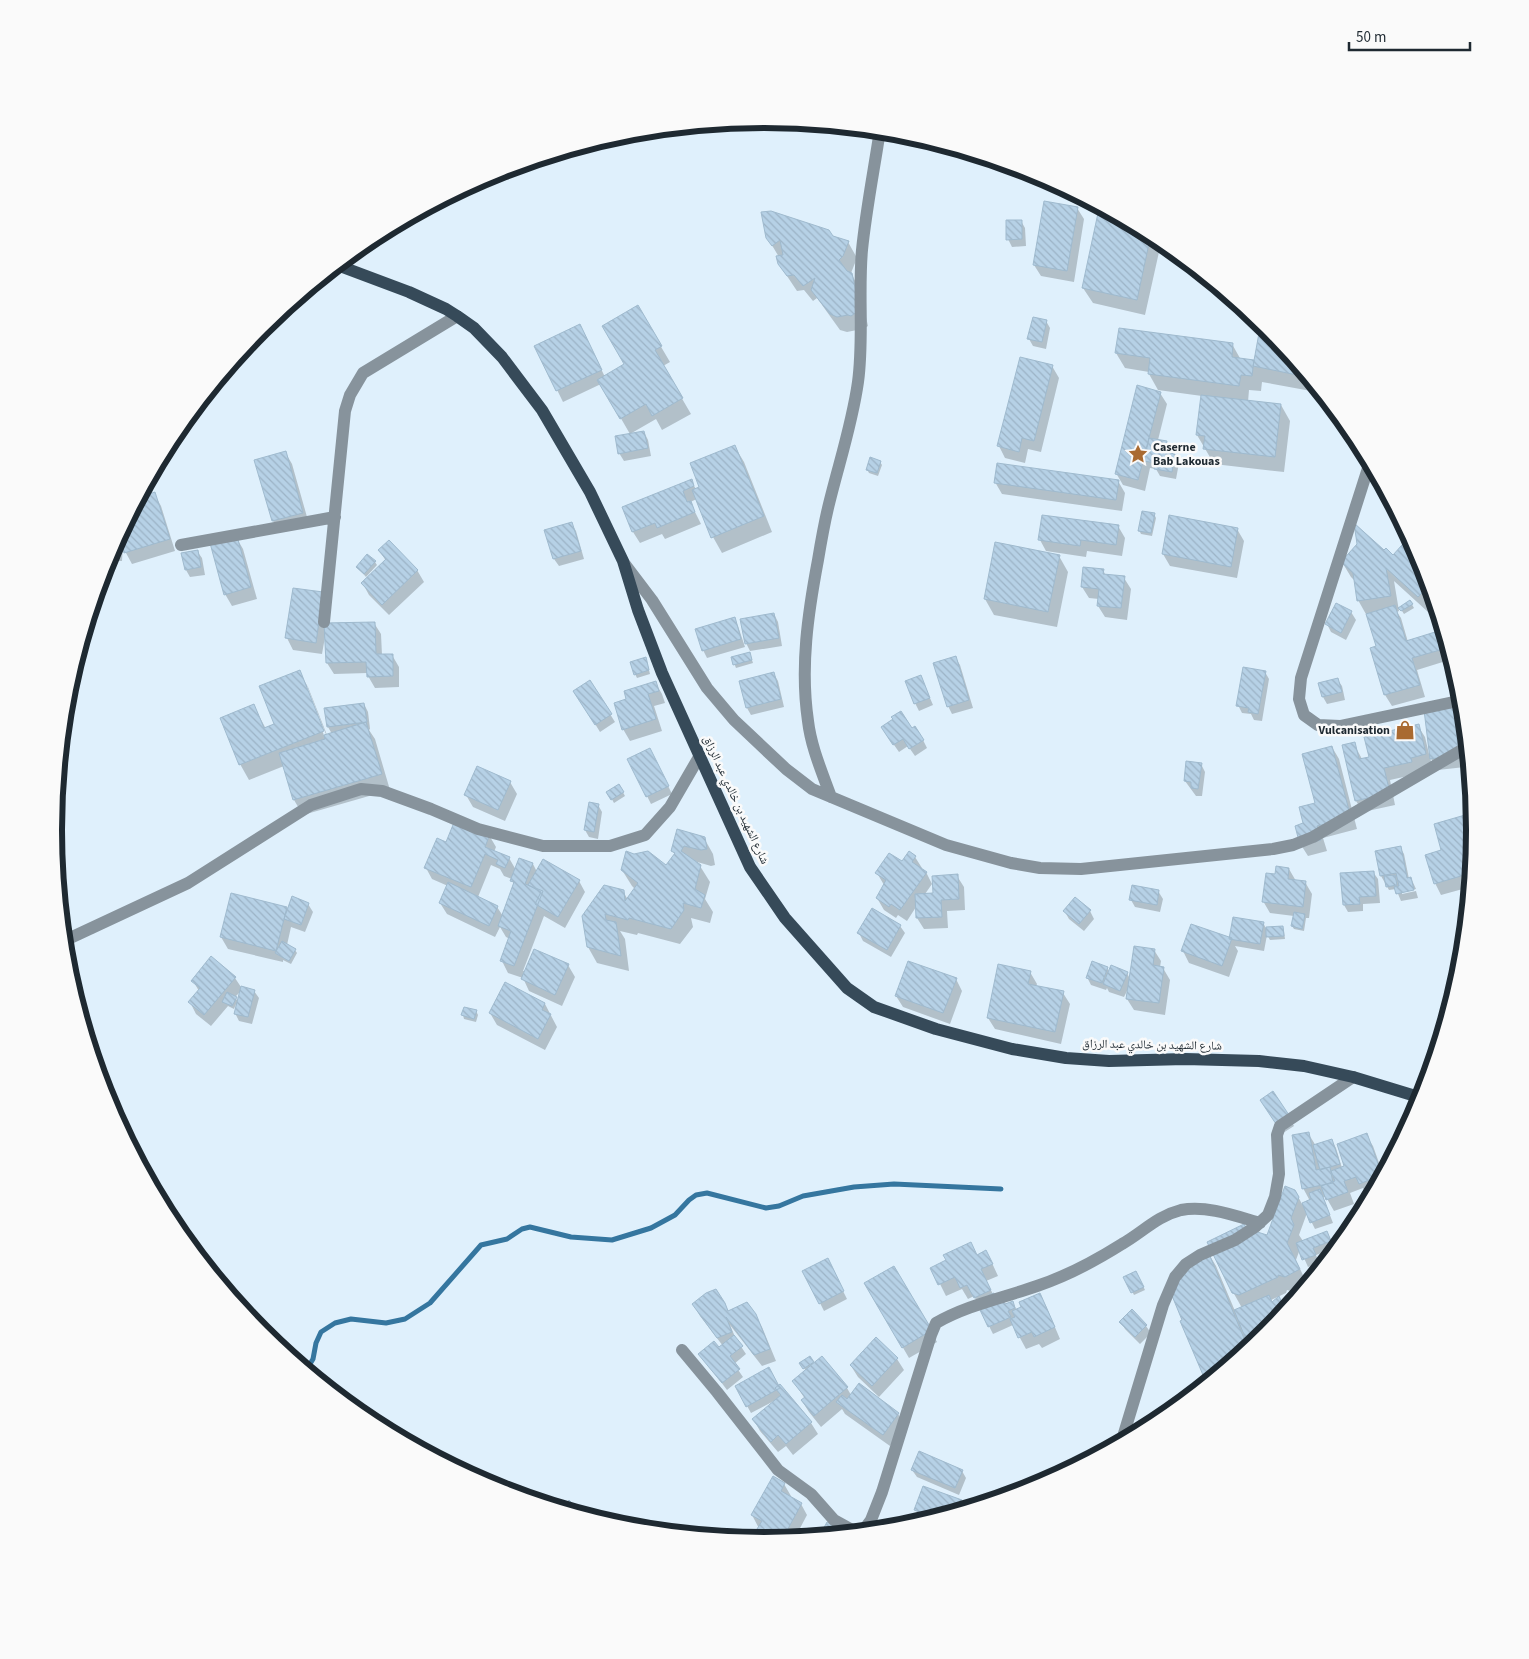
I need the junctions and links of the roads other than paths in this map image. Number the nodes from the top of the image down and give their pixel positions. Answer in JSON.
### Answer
{"nodes":[{"id":1,"x":879,"y":138,"type":"edge"},
{"id":2,"x":343,"y":268,"type":"edge"},
{"id":3,"x":457,"y":316,"type":"junction"},
{"id":4,"x":1367,"y":471,"type":"edge"},
{"id":5,"x":335,"y":517,"type":"junction"},
{"id":6,"x":181,"y":545,"type":"dead end"},
{"id":7,"x":623,"y":561,"type":"junction"},
{"id":8,"x":324,"y":622,"type":"dead end"},
{"id":9,"x":1454,"y":702,"type":"edge"},
{"id":10,"x":1461,"y":750,"type":"edge"},
{"id":11,"x":699,"y":757,"type":"junction"},
{"id":12,"x":831,"y":797,"type":"junction"},
{"id":13,"x":72,"y":937,"type":"edge"},
{"id":14,"x":1353,"y":1076,"type":"junction"},
{"id":15,"x":1414,"y":1095,"type":"edge"},
{"id":16,"x":1260,"y":1223,"type":"junction"},
{"id":17,"x":682,"y":1350,"type":"dead end"},
{"id":18,"x":1125,"y":1431,"type":"edge"},
{"id":19,"x":869,"y":1523,"type":"edge"},
{"id":20,"x":845,"y":1526,"type":"edge"}],
"edges":[{"from":1,"to":12,"type":"street"},
{"from":2,"to":3,"type":"main road","name":"شارع الشهيد بن خالدي عبد الرزاق"},
{"from":3,"to":5,"type":"street"},
{"from":3,"to":7,"type":"main road","name":"شارع الشهيد بن خالدي عبد الرزاق"},
{"from":4,"to":9,"type":"street"},
{"from":5,"to":6,"type":"street"},
{"from":5,"to":8,"type":"street"},
{"from":7,"to":11,"type":"main road","name":"شارع الشهيد بن خالدي عبد الرزاق"},
{"from":7,"to":12,"type":"street"},
{"from":10,"to":12,"type":"street"},
{"from":11,"to":13,"type":"street"},
{"from":11,"to":14,"type":"main road","name":"شارع الشهيد بن خالدي عبد الرزاق"},
{"from":14,"to":15,"type":"main road","name":"شارع الشهيد بن خالدي عبد الرزاق"},
{"from":14,"to":16,"type":"street"},
{"from":16,"to":18,"type":"street"},
{"from":16,"to":19,"type":"street"},
{"from":17,"to":20,"type":"street"}]}
